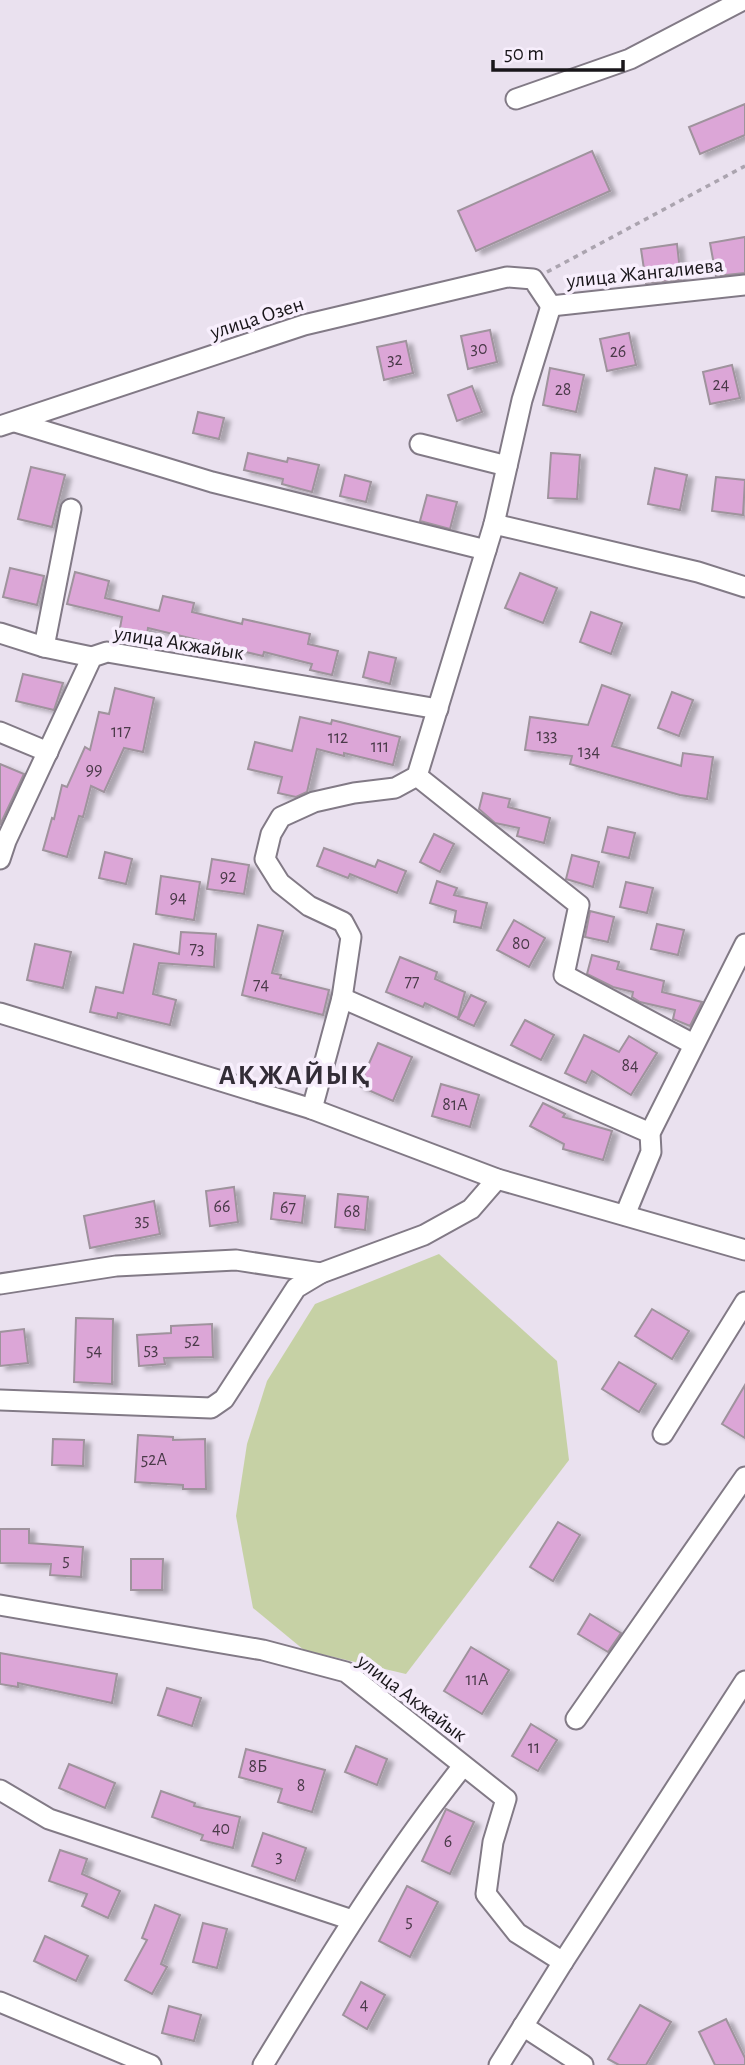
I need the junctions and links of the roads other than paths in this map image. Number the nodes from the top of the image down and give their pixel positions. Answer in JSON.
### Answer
{"nodes":[{"id":1,"x":743,"y":0,"type":"edge"},
{"id":2,"x":516,"y":99,"type":"dead end"},
{"id":3,"x":745,"y":285,"type":"edge"},
{"id":4,"x":551,"y":306,"type":"junction"},
{"id":5,"x":7,"y":424,"type":"edge"},
{"id":6,"x":420,"y":444,"type":"dead end"},
{"id":7,"x":507,"y":466,"type":"junction"},
{"id":8,"x":71,"y":509,"type":"dead end"},
{"id":9,"x":494,"y":524,"type":"junction"},
{"id":10,"x":486,"y":551,"type":"junction"},
{"id":11,"x":745,"y":587,"type":"edge"},
{"id":12,"x":0,"y":633,"type":"edge"},
{"id":13,"x":44,"y":647,"type":"junction"},
{"id":14,"x":92,"y":657,"type":"junction"},
{"id":15,"x":438,"y":709,"type":"junction"},
{"id":16,"x":0,"y":732,"type":"edge"},
{"id":17,"x":48,"y":752,"type":"junction"},
{"id":18,"x":417,"y":776,"type":"junction"},
{"id":19,"x":0,"y":859,"type":"edge"},
{"id":20,"x":745,"y":944,"type":"edge"},
{"id":21,"x":342,"y":998,"type":"junction"},
{"id":22,"x":0,"y":1013,"type":"edge"},
{"id":23,"x":693,"y":1044,"type":"junction"},
{"id":24,"x":312,"y":1109,"type":"junction"},
{"id":25,"x":650,"y":1133,"type":"junction"},
{"id":26,"x":497,"y":1179,"type":"junction"},
{"id":27,"x":625,"y":1215,"type":"junction"},
{"id":28,"x":745,"y":1250,"type":"edge"},
{"id":29,"x":321,"y":1273,"type":"junction"},
{"id":30,"x":0,"y":1284,"type":"edge"},
{"id":31,"x":745,"y":1302,"type":"edge"},
{"id":32,"x":0,"y":1400,"type":"edge"},
{"id":33,"x":663,"y":1434,"type":"dead end"},
{"id":34,"x":745,"y":1477,"type":"edge"},
{"id":35,"x":0,"y":1605,"type":"edge"},
{"id":36,"x":745,"y":1681,"type":"edge"},
{"id":37,"x":576,"y":1719,"type":"dead end"},
{"id":38,"x":463,"y":1766,"type":"junction"},
{"id":39,"x":0,"y":1790,"type":"edge"},
{"id":40,"x":352,"y":1920,"type":"junction"},
{"id":41,"x":563,"y":1962,"type":"junction"},
{"id":42,"x":0,"y":2002,"type":"edge"},
{"id":43,"x":523,"y":2026,"type":"junction"},
{"id":44,"x":150,"y":2065,"type":"edge"},
{"id":45,"x":263,"y":2065,"type":"edge"},
{"id":46,"x":499,"y":2065,"type":"edge"},
{"id":47,"x":583,"y":2065,"type":"edge"}],
"edges":[{"from":1,"to":2,"type":"street"},
{"from":3,"to":4,"type":"street","name":"улица Жангалиева"},
{"from":4,"to":5,"type":"street","name":"улица Озен"},
{"from":4,"to":7,"type":"street"},
{"from":5,"to":10,"type":"street"},
{"from":6,"to":7,"type":"street"},
{"from":7,"to":9,"type":"street"},
{"from":8,"to":13,"type":"street"},
{"from":9,"to":10,"type":"street"},
{"from":9,"to":11,"type":"street"},
{"from":10,"to":15,"type":"street"},
{"from":12,"to":13,"type":"street"},
{"from":13,"to":14,"type":"street"},
{"from":14,"to":15,"type":"street","name":"улица Акжайык"},
{"from":14,"to":17,"type":"street","name":"улица Акжайык"},
{"from":15,"to":18,"type":"street"},
{"from":16,"to":17,"type":"street"},
{"from":17,"to":19,"type":"street","name":"улица Акжайык"},
{"from":18,"to":21,"type":"street"},
{"from":18,"to":23,"type":"street"},
{"from":20,"to":23,"type":"street"},
{"from":21,"to":24,"type":"street"},
{"from":21,"to":25,"type":"street"},
{"from":22,"to":24,"type":"street"},
{"from":23,"to":25,"type":"street"},
{"from":24,"to":26,"type":"street"},
{"from":25,"to":27,"type":"street"},
{"from":26,"to":27,"type":"street"},
{"from":26,"to":29,"type":"street"},
{"from":27,"to":28,"type":"street"},
{"from":29,"to":30,"type":"street"},
{"from":29,"to":32,"type":"street"},
{"from":31,"to":33,"type":"street"},
{"from":34,"to":37,"type":"street"},
{"from":35,"to":38,"type":"street","name":"улица Акжайык"},
{"from":36,"to":41,"type":"street"},
{"from":38,"to":40,"type":"street"},
{"from":38,"to":41,"type":"street","name":"улица Акжайык"},
{"from":39,"to":40,"type":"street"},
{"from":40,"to":45,"type":"street"},
{"from":41,"to":43,"type":"street"},
{"from":42,"to":44,"type":"street"},
{"from":43,"to":46,"type":"street"},
{"from":43,"to":47,"type":"street"}]}
